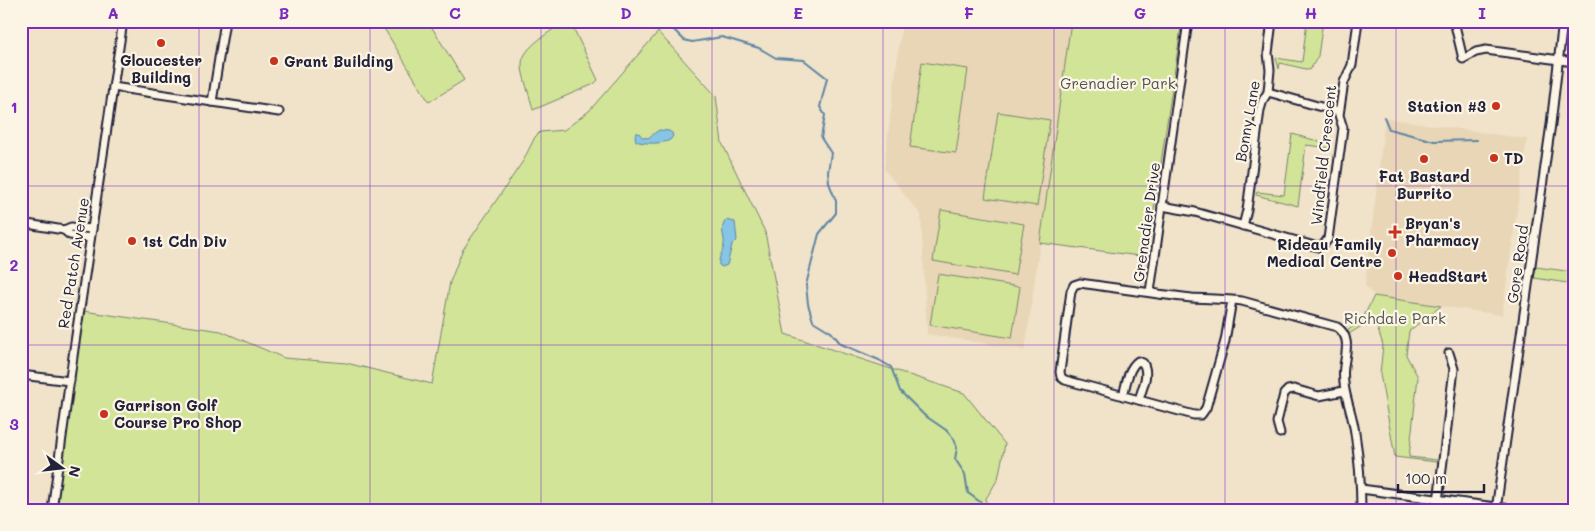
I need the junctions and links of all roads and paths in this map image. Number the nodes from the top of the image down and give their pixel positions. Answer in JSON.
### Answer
{"nodes":[{"id":1,"x":123,"y":21,"type":"edge"},
{"id":2,"x":225,"y":21,"type":"edge"},
{"id":3,"x":1188,"y":21,"type":"edge"},
{"id":4,"x":1272,"y":21,"type":"edge"},
{"id":5,"x":1358,"y":21,"type":"edge"},
{"id":6,"x":1454,"y":21,"type":"edge"},
{"id":7,"x":1563,"y":21,"type":"edge"},
{"id":8,"x":1559,"y":60,"type":"junction"},
{"id":9,"x":1574,"y":62,"type":"edge"},
{"id":10,"x":113,"y":87,"type":"junction"},
{"id":11,"x":1268,"y":92,"type":"junction"},
{"id":12,"x":212,"y":102,"type":"junction"},
{"id":13,"x":279,"y":112,"type":"dead end"},
{"id":14,"x":1339,"y":112,"type":"junction"},
{"id":15,"x":1162,"y":206,"type":"junction"},
{"id":16,"x":21,"y":223,"type":"edge"},
{"id":17,"x":1243,"y":226,"type":"junction"},
{"id":18,"x":92,"y":229,"type":"junction"},
{"id":19,"x":64,"y":230,"type":"junction"},
{"id":20,"x":90,"y":238,"type":"junction"},
{"id":21,"x":1150,"y":292,"type":"junction"},
{"id":22,"x":1232,"y":300,"type":"junction"},
{"id":23,"x":1449,"y":353,"type":"dead end"},
{"id":24,"x":21,"y":374,"type":"edge"},
{"id":25,"x":70,"y":381,"type":"junction"},
{"id":26,"x":1344,"y":391,"type":"junction"},
{"id":27,"x":1123,"y":396,"type":"junction"},
{"id":28,"x":1139,"y":400,"type":"junction"},
{"id":29,"x":1280,"y":433,"type":"dead end"},
{"id":30,"x":1361,"y":489,"type":"junction"},
{"id":31,"x":1438,"y":499,"type":"junction"},
{"id":32,"x":1497,"y":508,"type":"edge"},
{"id":33,"x":52,"y":510,"type":"edge"},
{"id":34,"x":1361,"y":510,"type":"edge"},
{"id":35,"x":1437,"y":510,"type":"edge"},
{"id":36,"x":1518,"y":510,"type":"edge"}],
"edges":[{"from":1,"to":10,"type":"street","name":"Red Patch Avenue"},
{"from":2,"to":12,"type":"street"},
{"from":3,"to":15,"type":"street","name":"Grenadier Drive"},
{"from":4,"to":11,"type":"street","name":"Bonny Lane"},
{"from":5,"to":14,"type":"street","name":"Windfield Crescent"},
{"from":6,"to":8,"type":"street"},
{"from":7,"to":8,"type":"street","name":"Gore Road"},
{"from":8,"to":9,"type":"street"},
{"from":8,"to":32,"type":"street","name":"Gore Road"},
{"from":10,"to":12,"type":"street"},
{"from":10,"to":18,"type":"street","name":"Red Patch Avenue"},
{"from":11,"to":14,"type":"street"},
{"from":11,"to":17,"type":"street","name":"Bonny Lane"},
{"from":12,"to":13,"type":"street"},
{"from":14,"to":17,"type":"street","name":"Windfield Crescent"},
{"from":15,"to":17,"type":"street","name":"Windfield Crescent"},
{"from":15,"to":21,"type":"street","name":"Grenadier Drive"},
{"from":16,"to":19,"type":"street"},
{"from":18,"to":19,"type":"street"},
{"from":18,"to":20,"type":"street","name":"Red Patch Avenue"},
{"from":19,"to":20,"type":"street"},
{"from":20,"to":25,"type":"street","name":"Red Patch Avenue"},
{"from":21,"to":22,"type":"street","name":"Grenadier Drive"},
{"from":21,"to":27,"type":"street"},
{"from":22,"to":26,"type":"street","name":"Grenadier Drive"},
{"from":22,"to":28,"type":"street"},
{"from":23,"to":31,"type":"street"},
{"from":24,"to":25,"type":"street"},
{"from":25,"to":33,"type":"street","name":"Red Patch Avenue"},
{"from":26,"to":29,"type":"street"},
{"from":26,"to":30,"type":"street","name":"Grenadier Drive"},
{"from":27,"to":28,"type":"street"},
{"from":27,"to":28,"type":"street"},
{"from":30,"to":31,"type":"street"},
{"from":30,"to":34,"type":"street","name":"Grenadier Drive"},
{"from":31,"to":32,"type":"street"},
{"from":31,"to":35,"type":"street"},
{"from":32,"to":36,"type":"street"}]}
